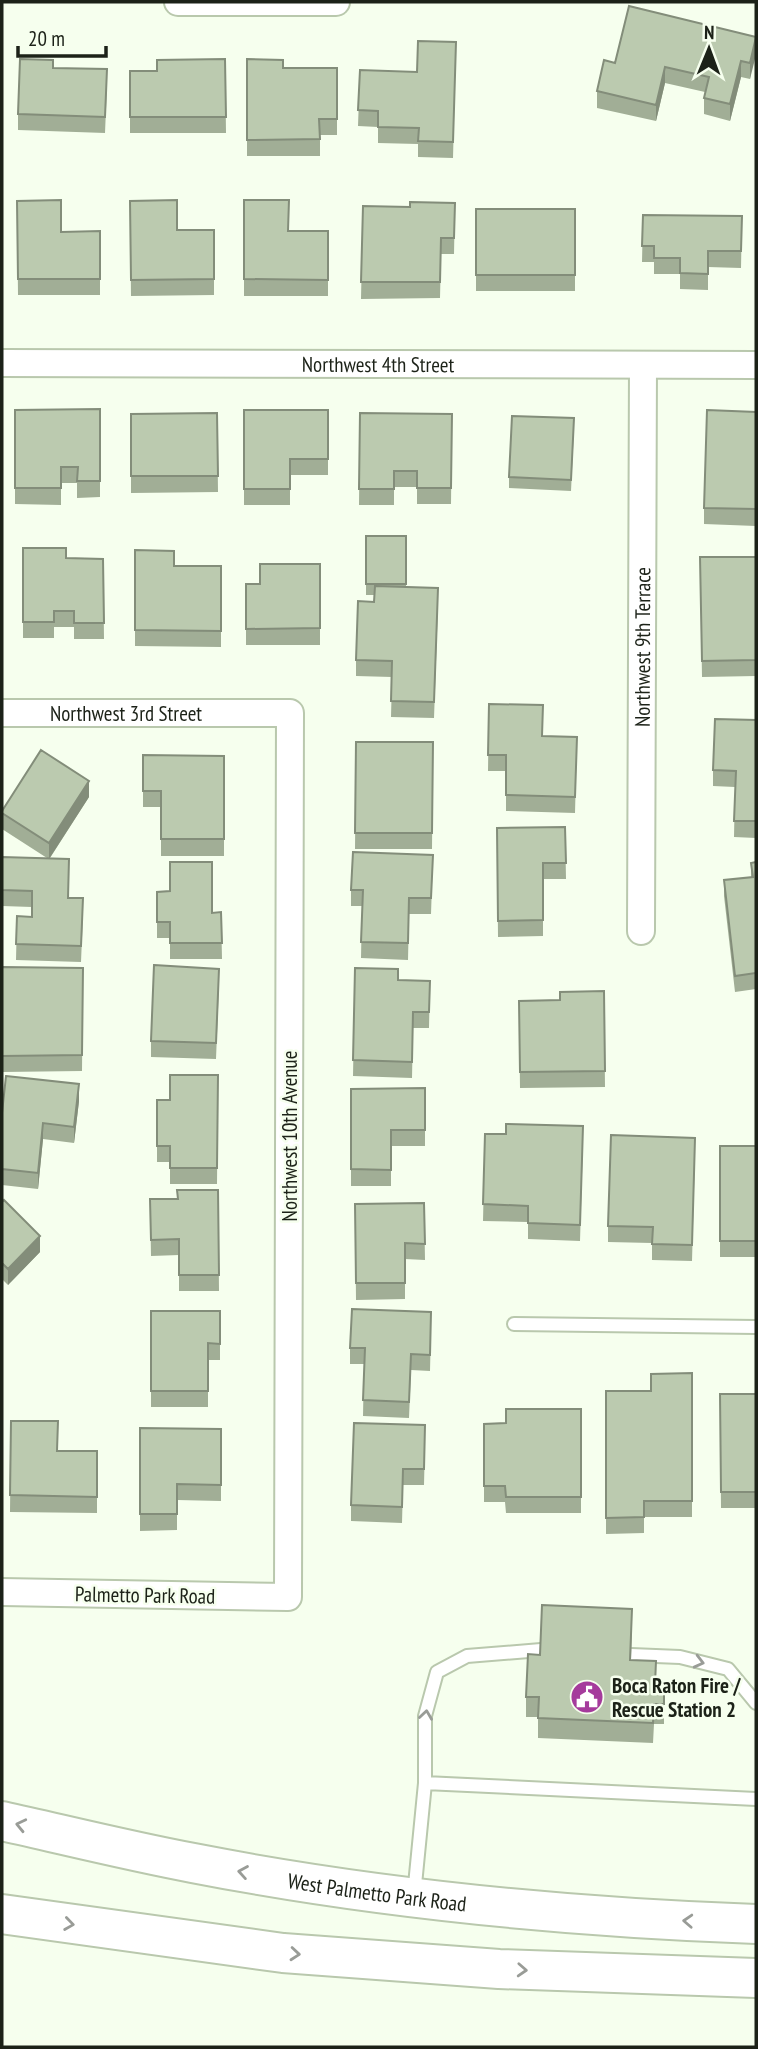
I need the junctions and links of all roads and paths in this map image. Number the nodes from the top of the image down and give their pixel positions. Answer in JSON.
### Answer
{"nodes":[{"id":1,"x":178,"y":2,"type":"edge"},
{"id":2,"x":336,"y":2,"type":"edge"},
{"id":3,"x":2,"y":363,"type":"edge"},
{"id":4,"x":643,"y":365,"type":"junction"},
{"id":5,"x":756,"y":365,"type":"edge"},
{"id":6,"x":2,"y":713,"type":"edge"},
{"id":7,"x":251,"y":713,"type":"joint"},
{"id":8,"x":641,"y":931,"type":"dead end"},
{"id":9,"x":514,"y":1324,"type":"dead end"},
{"id":10,"x":756,"y":1326,"type":"edge"},
{"id":11,"x":2,"y":1592,"type":"edge"},
{"id":12,"x":288,"y":1597,"type":"joint"},
{"id":13,"x":541,"y":1650,"type":"edge"},
{"id":14,"x":631,"y":1656,"type":"edge"},
{"id":15,"x":756,"y":1703,"type":"edge"},
{"id":16,"x":425,"y":1783,"type":"junction"},
{"id":17,"x":756,"y":1800,"type":"edge"},
{"id":18,"x":2,"y":1821,"type":"edge"},
{"id":19,"x":414,"y":1897,"type":"junction"},
{"id":20,"x":2,"y":1914,"type":"edge"},
{"id":21,"x":756,"y":1924,"type":"edge"},
{"id":22,"x":756,"y":1978,"type":"edge"}],
"edges":[{"from":1,"to":2,"type":"street"},
{"from":3,"to":4,"type":"street","name":"Northwest 4th Street"},
{"from":4,"to":5,"type":"street","name":"Northwest 4th Street"},
{"from":4,"to":8,"type":"street","name":"Northwest 9th Terrace"},
{"from":6,"to":7,"type":"street","name":"Northwest 3rd Street"},
{"from":7,"to":12,"type":"street","name":"Northwest 10th Avenue"},
{"from":9,"to":10,"type":"lane"},
{"from":11,"to":12,"type":"street","name":"Palmetto Park Road"},
{"from":16,"to":13,"type":"lane","one_way":true},
{"from":14,"to":15,"type":"lane","one_way":true},
{"from":16,"to":17,"type":"lane"},
{"from":16,"to":19,"type":"lane"},
{"from":19,"to":18,"type":"main road","name":"West Palmetto Park Road","one_way":true},
{"from":21,"to":19,"type":"main road","name":"West Palmetto Park Road","one_way":true},
{"from":20,"to":22,"type":"main road","one_way":true}]}
